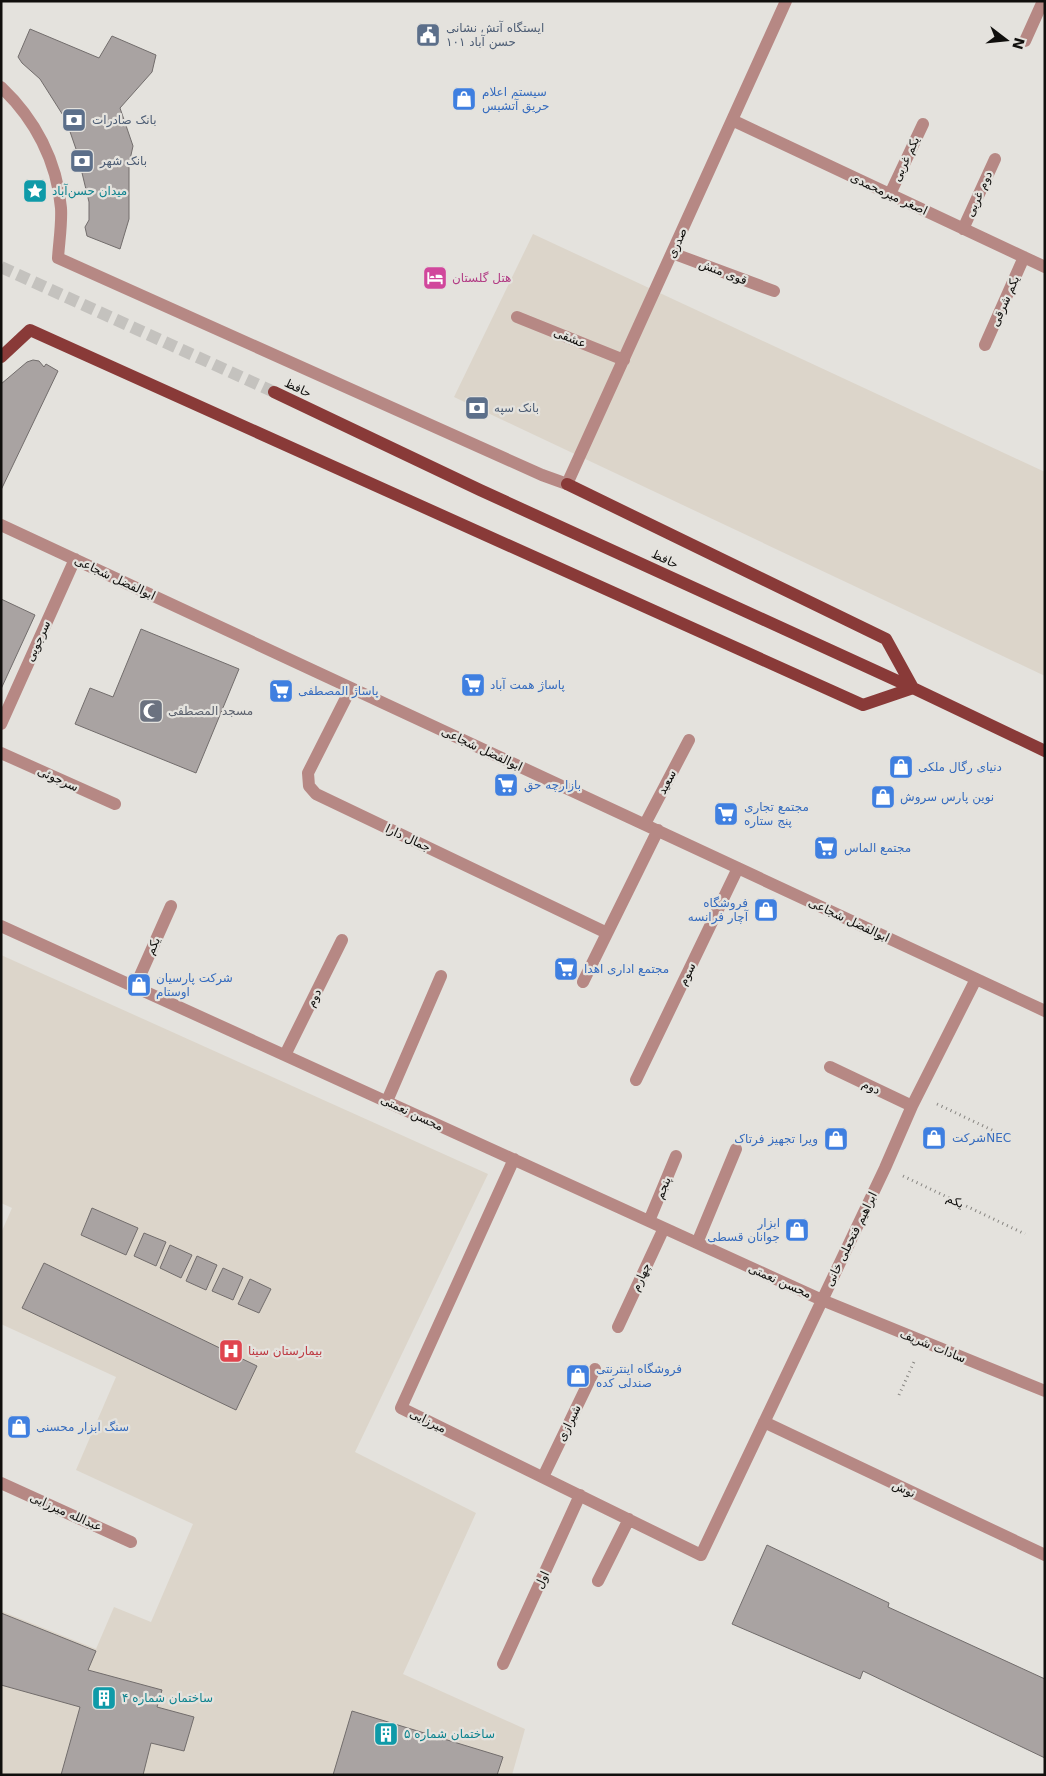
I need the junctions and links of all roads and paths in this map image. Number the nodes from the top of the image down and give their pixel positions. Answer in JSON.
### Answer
{"nodes":[{"id":1,"x":786,"y":1,"type":"edge"},
{"id":2,"x":1042,"y":1,"type":"edge"},
{"id":3,"x":1025,"y":41,"type":"dead end"},
{"id":4,"x":1,"y":87,"type":"edge"},
{"id":5,"x":732,"y":120,"type":"junction"},
{"id":6,"x":923,"y":124,"type":"dead end"},
{"id":7,"x":995,"y":159,"type":"dead end"},
{"id":8,"x":890,"y":194,"type":"junction"},
{"id":9,"x":964,"y":229,"type":"junction"},
{"id":10,"x":672,"y":253,"type":"junction"},
{"id":11,"x":1024,"y":257,"type":"junction"},
{"id":12,"x":1045,"y":267,"type":"edge"},
{"id":13,"x":774,"y":291,"type":"dead end"},
{"id":14,"x":517,"y":317,"type":"dead end"},
{"id":15,"x":985,"y":345,"type":"dead end"},
{"id":16,"x":1,"y":357,"type":"edge"},
{"id":17,"x":624,"y":360,"type":"junction"},
{"id":18,"x":274,"y":392,"type":"tunnel mouth"},
{"id":19,"x":567,"y":484,"type":"junction"},
{"id":20,"x":1,"y":525,"type":"edge"},
{"id":21,"x":75,"y":559,"type":"junction"},
{"id":22,"x":351,"y":688,"type":"junction"},
{"id":23,"x":914,"y":688,"type":"junction"},
{"id":24,"x":1,"y":724,"type":"edge"},
{"id":25,"x":689,"y":740,"type":"dead end"},
{"id":26,"x":1045,"y":751,"type":"edge"},
{"id":27,"x":1,"y":753,"type":"edge"},
{"id":28,"x":115,"y":804,"type":"dead end"},
{"id":29,"x":645,"y":824,"type":"junction"},
{"id":30,"x":658,"y":830,"type":"junction"},
{"id":31,"x":738,"y":868,"type":"junction"},
{"id":32,"x":171,"y":906,"type":"dead end"},
{"id":33,"x":1,"y":926,"type":"edge"},
{"id":34,"x":607,"y":933,"type":"junction"},
{"id":35,"x":342,"y":940,"type":"dead end"},
{"id":36,"x":441,"y":976,"type":"dead end"},
{"id":37,"x":976,"y":979,"type":"junction"},
{"id":38,"x":583,"y":982,"type":"dead end"},
{"id":39,"x":135,"y":987,"type":"junction"},
{"id":40,"x":1045,"y":1011,"type":"edge"},
{"id":41,"x":285,"y":1055,"type":"junction"},
{"id":42,"x":830,"y":1068,"type":"dead end"},
{"id":43,"x":636,"y":1080,"type":"dead end"},
{"id":44,"x":915,"y":1101,"type":"junction"},
{"id":45,"x":387,"y":1102,"type":"junction"},
{"id":46,"x":996,"y":1132,"type":"dead end"},
{"id":47,"x":736,"y":1149,"type":"dead end"},
{"id":48,"x":676,"y":1156,"type":"dead end"},
{"id":49,"x":514,"y":1159,"type":"junction"},
{"id":50,"x":885,"y":1168,"type":"junction"},
{"id":51,"x":649,"y":1221,"type":"junction"},
{"id":52,"x":664,"y":1228,"type":"junction"},
{"id":53,"x":1025,"y":1234,"type":"dead end"},
{"id":54,"x":697,"y":1243,"type":"junction"},
{"id":55,"x":822,"y":1300,"type":"junction"},
{"id":56,"x":618,"y":1327,"type":"dead end"},
{"id":57,"x":923,"y":1341,"type":"junction"},
{"id":58,"x":595,"y":1369,"type":"dead end"},
{"id":59,"x":1045,"y":1391,"type":"edge"},
{"id":60,"x":899,"y":1396,"type":"dead end"},
{"id":61,"x":764,"y":1422,"type":"junction"},
{"id":62,"x":543,"y":1477,"type":"junction"},
{"id":63,"x":1,"y":1483,"type":"edge"},
{"id":64,"x":580,"y":1495,"type":"junction"},
{"id":65,"x":629,"y":1520,"type":"junction"},
{"id":66,"x":131,"y":1542,"type":"dead end"},
{"id":67,"x":701,"y":1555,"type":"joint"},
{"id":68,"x":1045,"y":1555,"type":"edge"},
{"id":69,"x":598,"y":1581,"type":"dead end"},
{"id":70,"x":503,"y":1664,"type":"dead end"}],
"edges":[{"from":1,"to":5,"type":"street","name":"صدری"},
{"from":2,"to":3,"type":"street"},
{"from":4,"to":19,"type":"street"},
{"from":5,"to":8,"type":"street","name":"اصغر میرمحمدی"},
{"from":5,"to":10,"type":"street","name":"صدری"},
{"from":6,"to":8,"type":"street","name":"یکم غربی"},
{"from":7,"to":9,"type":"street","name":"دوم غربی"},
{"from":8,"to":9,"type":"street","name":"اصغر میرمحمدی"},
{"from":9,"to":11,"type":"street","name":"اصغر میرمحمدی"},
{"from":10,"to":13,"type":"street","name":"قوی منش"},
{"from":10,"to":17,"type":"street","name":"صدری"},
{"from":11,"to":12,"type":"street","name":"اصغر میرمحمدی"},
{"from":11,"to":15,"type":"street","name":"یکم شرقی"},
{"from":14,"to":17,"type":"street","name":"عشقی"},
{"from":16,"to":23,"type":"main road"},
{"from":17,"to":19,"type":"street","name":"صدری"},
{"from":18,"to":23,"type":"main road","name":"حافظ"},
{"from":19,"to":23,"type":"main road"},
{"from":20,"to":21,"type":"street","name":"ابوالفضل شجاعی"},
{"from":21,"to":22,"type":"street","name":"ابوالفضل شجاعی"},
{"from":21,"to":24,"type":"street","name":"سرجویی"},
{"from":22,"to":29,"type":"street","name":"ابوالفضل شجاعی"},
{"from":22,"to":34,"type":"street","name":"جمال دارا"},
{"from":23,"to":26,"type":"main road","name":"حافظ"},
{"from":25,"to":29,"type":"street","name":"سعید"},
{"from":27,"to":28,"type":"street","name":"سرجوئی"},
{"from":29,"to":30,"type":"street","name":"ابوالفضل شجاعی"},
{"from":30,"to":31,"type":"street","name":"ابوالفضل شجاعی"},
{"from":30,"to":34,"type":"street"},
{"from":31,"to":37,"type":"street","name":"ابوالفضل شجاعی"},
{"from":31,"to":43,"type":"street","name":"سوم"},
{"from":32,"to":39,"type":"street","name":"یکم"},
{"from":33,"to":39,"type":"street","name":"محسن نعمتی"},
{"from":34,"to":38,"type":"street"},
{"from":35,"to":41,"type":"street","name":"دوم"},
{"from":36,"to":45,"type":"street"},
{"from":37,"to":40,"type":"street","name":"ابوالفضل شجاعی"},
{"from":37,"to":44,"type":"street","name":"ابراهیم فتحعلی خانی"},
{"from":39,"to":41,"type":"street","name":"محسن نعمتی"},
{"from":41,"to":45,"type":"street","name":"محسن نعمتی"},
{"from":42,"to":44,"type":"street","name":"دوم"},
{"from":44,"to":46,"type":"path"},
{"from":44,"to":50,"type":"street","name":"ابراهیم فتحعلی خانی"},
{"from":45,"to":49,"type":"street","name":"محسن نعمتی"},
{"from":47,"to":54,"type":"street"},
{"from":48,"to":51,"type":"street","name":"پنجم"},
{"from":49,"to":51,"type":"street","name":"محسن نعمتی"},
{"from":49,"to":62,"type":"street","name":"میرزایی"},
{"from":50,"to":53,"type":"path","name":"یکم"},
{"from":50,"to":55,"type":"street","name":"ابراهیم فتحعلی خانی"},
{"from":51,"to":52,"type":"street","name":"محسن نعمتی"},
{"from":52,"to":54,"type":"street","name":"محسن نعمتی"},
{"from":52,"to":56,"type":"street","name":"چهارم"},
{"from":54,"to":55,"type":"street","name":"محسن نعمتی"},
{"from":55,"to":57,"type":"street","name":"سادات شریف"},
{"from":55,"to":61,"type":"street","name":"ابراهیم فتحعلی خانی"},
{"from":57,"to":59,"type":"street","name":"سادات شریف"},
{"from":57,"to":60,"type":"path"},
{"from":58,"to":62,"type":"street","name":"شیرازی"},
{"from":61,"to":67,"type":"street","name":"ابراهیم فتحعلی خانی"},
{"from":61,"to":68,"type":"street","name":"نوش"},
{"from":62,"to":64,"type":"street","name":"میرزایی"},
{"from":63,"to":66,"type":"street","name":"عبدالله میرزایی"},
{"from":64,"to":65,"type":"street","name":"میرزایی"},
{"from":64,"to":70,"type":"street","name":"اول"},
{"from":65,"to":67,"type":"street","name":"میرزایی"},
{"from":65,"to":69,"type":"street"}]}
